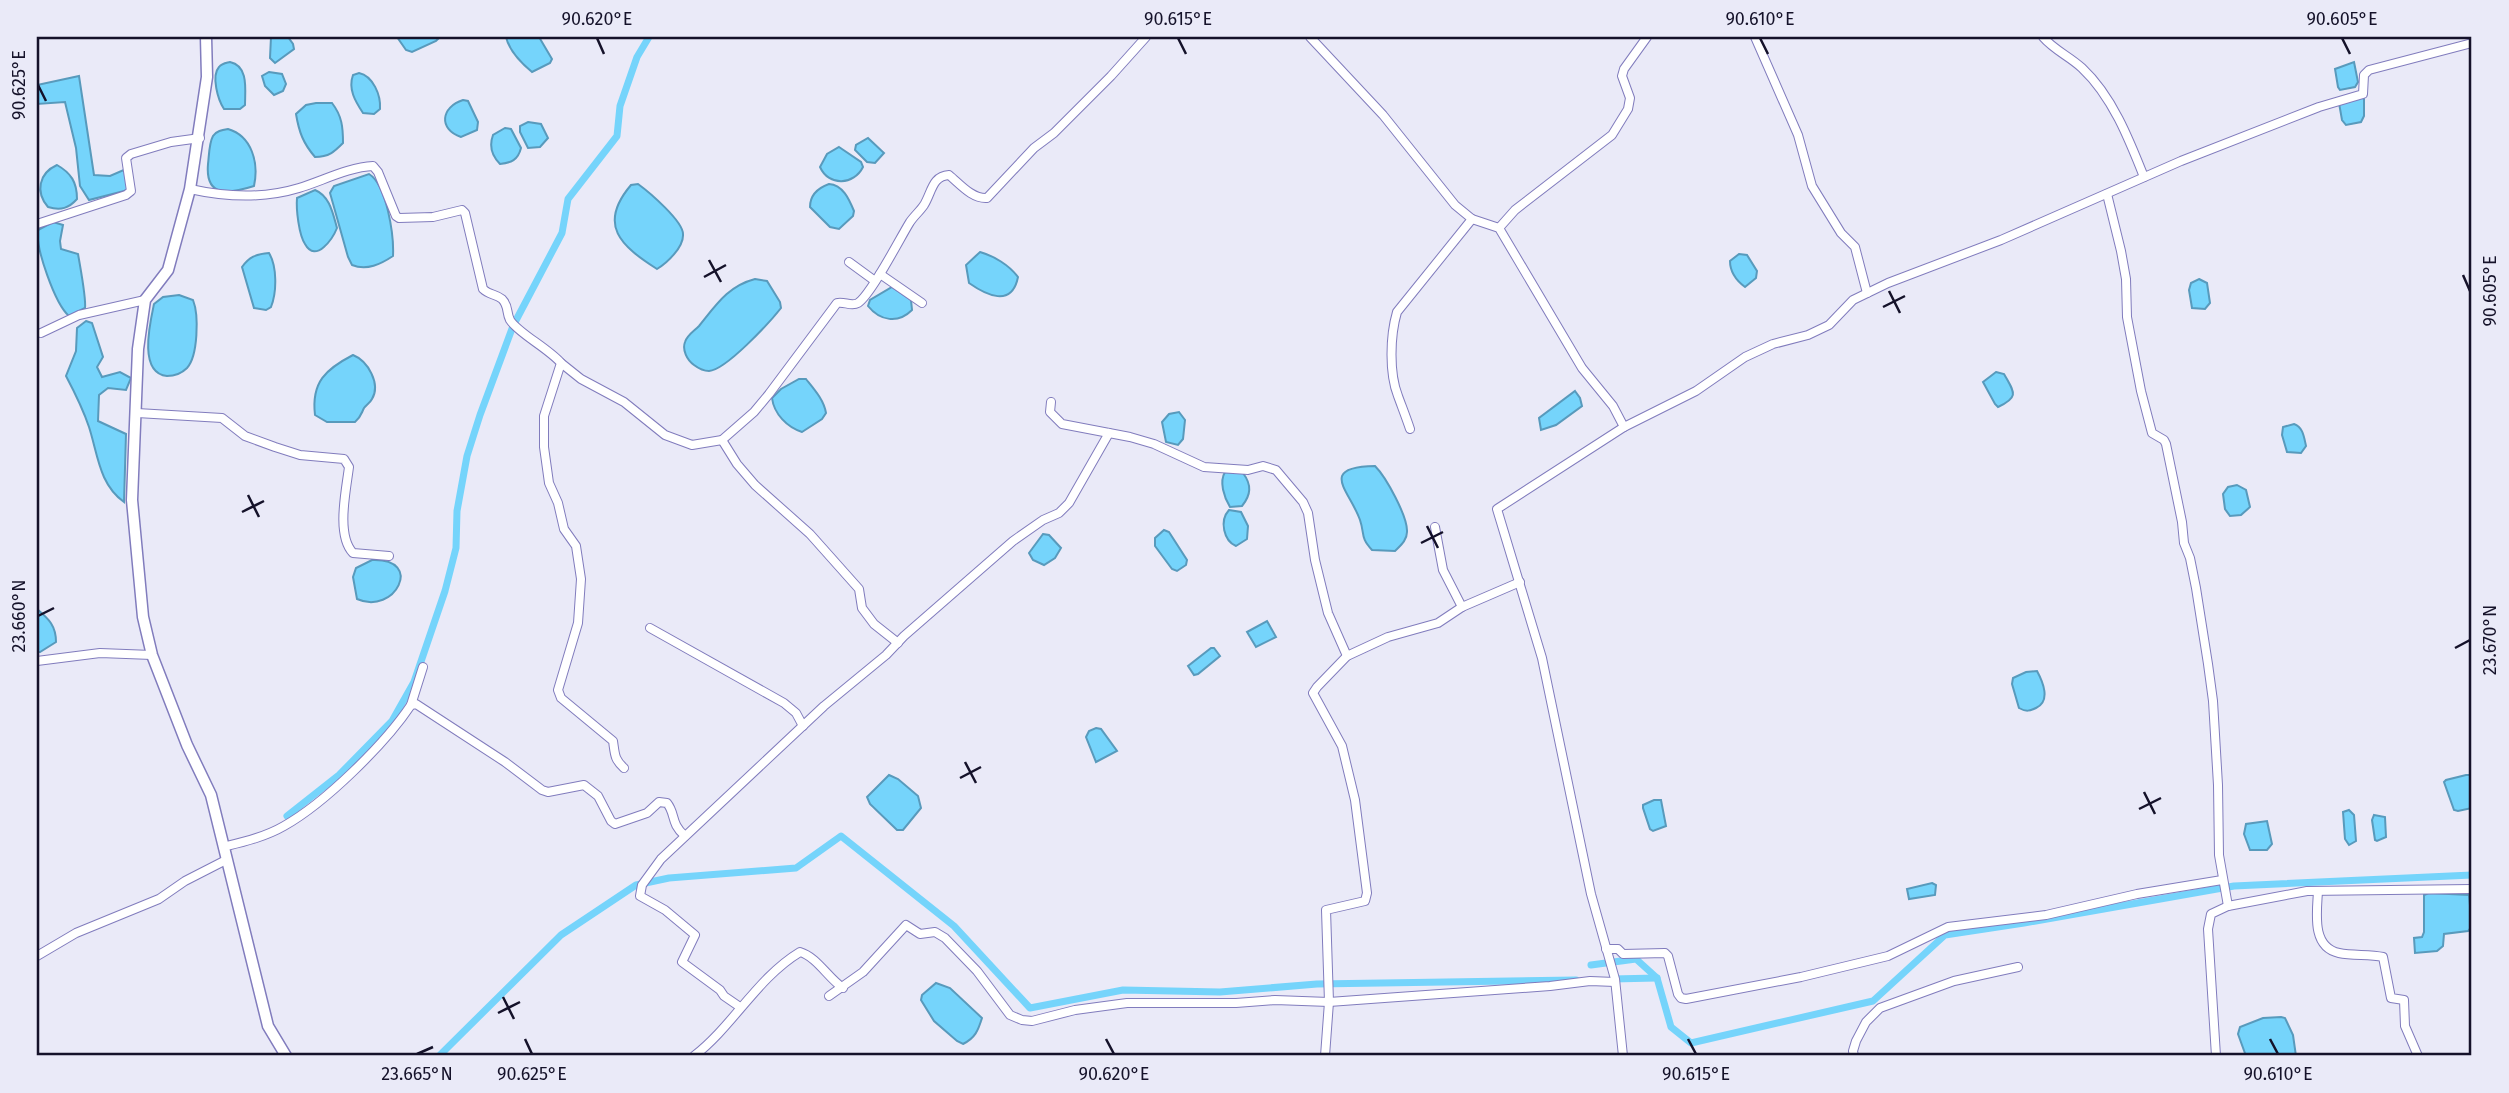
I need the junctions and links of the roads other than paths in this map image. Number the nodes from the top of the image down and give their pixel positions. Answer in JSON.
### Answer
{"nodes":[{"id":1,"x":206,"y":37,"type":"edge"},
{"id":2,"x":1146,"y":37,"type":"edge"},
{"id":3,"x":1310,"y":37,"type":"edge"},
{"id":4,"x":1647,"y":37,"type":"edge"},
{"id":5,"x":1755,"y":37,"type":"edge"},
{"id":6,"x":2043,"y":37,"type":"edge"},
{"id":7,"x":2472,"y":43,"type":"edge"},
{"id":8,"x":200,"y":138,"type":"junction"},
{"id":9,"x":2144,"y":177,"type":"junction"},
{"id":10,"x":190,"y":190,"type":"junction"},
{"id":11,"x":2107,"y":194,"type":"junction"},
{"id":12,"x":1472,"y":219,"type":"junction"},
{"id":13,"x":37,"y":224,"type":"edge"},
{"id":14,"x":1499,"y":228,"type":"junction"},
{"id":15,"x":849,"y":262,"type":"dead end"},
{"id":16,"x":878,"y":277,"type":"junction"},
{"id":17,"x":1867,"y":293,"type":"junction"},
{"id":18,"x":145,"y":300,"type":"junction"},
{"id":19,"x":922,"y":303,"type":"dead end"},
{"id":20,"x":41,"y":333,"type":"dead end"},
{"id":21,"x":561,"y":363,"type":"junction"},
{"id":22,"x":1051,"y":402,"type":"dead end"},
{"id":23,"x":137,"y":413,"type":"junction"},
{"id":24,"x":1624,"y":427,"type":"junction"},
{"id":25,"x":1410,"y":429,"type":"dead end"},
{"id":26,"x":1109,"y":433,"type":"junction"},
{"id":27,"x":722,"y":440,"type":"junction"},
{"id":28,"x":1435,"y":527,"type":"dead end"},
{"id":29,"x":389,"y":556,"type":"dead end"},
{"id":30,"x":1520,"y":582,"type":"junction"},
{"id":31,"x":1462,"y":607,"type":"junction"},
{"id":32,"x":650,"y":628,"type":"dead end"},
{"id":33,"x":898,"y":643,"type":"junction"},
{"id":34,"x":152,"y":654,"type":"junction"},
{"id":35,"x":1346,"y":656,"type":"junction"},
{"id":36,"x":37,"y":661,"type":"edge"},
{"id":37,"x":424,"y":667,"type":"dead end"},
{"id":38,"x":411,"y":705,"type":"junction"},
{"id":39,"x":803,"y":726,"type":"junction"},
{"id":40,"x":624,"y":768,"type":"dead end"},
{"id":41,"x":685,"y":836,"type":"junction"},
{"id":42,"x":223,"y":848,"type":"junction"},
{"id":43,"x":226,"y":860,"type":"junction"},
{"id":44,"x":2223,"y":882,"type":"junction"},
{"id":45,"x":2472,"y":890,"type":"edge"},
{"id":46,"x":2318,"y":891,"type":"junction"},
{"id":47,"x":2227,"y":901,"type":"junction"},
{"id":48,"x":1607,"y":952,"type":"junction"},
{"id":49,"x":37,"y":956,"type":"edge"},
{"id":50,"x":2018,"y":967,"type":"dead end"},
{"id":51,"x":1615,"y":981,"type":"junction"},
{"id":52,"x":843,"y":988,"type":"junction"},
{"id":53,"x":829,"y":996,"type":"dead end"},
{"id":54,"x":1329,"y":999,"type":"junction"},
{"id":55,"x":740,"y":1007,"type":"junction"},
{"id":56,"x":286,"y":1056,"type":"edge"},
{"id":57,"x":694,"y":1056,"type":"edge"},
{"id":58,"x":1325,"y":1056,"type":"edge"},
{"id":59,"x":1623,"y":1056,"type":"edge"},
{"id":60,"x":1854,"y":1056,"type":"edge"},
{"id":61,"x":2216,"y":1056,"type":"edge"},
{"id":62,"x":2418,"y":1056,"type":"edge"}],
"edges":[{"from":1,"to":8,"type":"main road"},
{"from":2,"to":16,"type":"street"},
{"from":3,"to":12,"type":"street"},
{"from":4,"to":14,"type":"street"},
{"from":5,"to":17,"type":"street"},
{"from":6,"to":9,"type":"street"},
{"from":7,"to":9,"type":"street"},
{"from":8,"to":10,"type":"main road"},
{"from":8,"to":13,"type":"street"},
{"from":9,"to":11,"type":"street"},
{"from":10,"to":18,"type":"main road"},
{"from":10,"to":21,"type":"street"},
{"from":11,"to":17,"type":"street"},
{"from":11,"to":44,"type":"street"},
{"from":12,"to":14,"type":"street"},
{"from":12,"to":25,"type":"street"},
{"from":14,"to":24,"type":"street"},
{"from":15,"to":16,"type":"street"},
{"from":16,"to":19,"type":"street"},
{"from":16,"to":27,"type":"street"},
{"from":17,"to":24,"type":"street"},
{"from":18,"to":20,"type":"street"},
{"from":18,"to":23,"type":"main road"},
{"from":21,"to":27,"type":"street"},
{"from":21,"to":40,"type":"street"},
{"from":22,"to":26,"type":"street"},
{"from":23,"to":29,"type":"street"},
{"from":23,"to":34,"type":"main road"},
{"from":24,"to":30,"type":"street"},
{"from":26,"to":33,"type":"street"},
{"from":26,"to":35,"type":"street"},
{"from":27,"to":33,"type":"street"},
{"from":28,"to":31,"type":"street"},
{"from":30,"to":31,"type":"street"},
{"from":30,"to":48,"type":"street"},
{"from":31,"to":35,"type":"street"},
{"from":32,"to":39,"type":"street"},
{"from":33,"to":39,"type":"street"},
{"from":34,"to":36,"type":"street"},
{"from":34,"to":42,"type":"main road"},
{"from":35,"to":54,"type":"street"},
{"from":37,"to":38,"type":"street"},
{"from":38,"to":41,"type":"street"},
{"from":38,"to":42,"type":"street"},
{"from":39,"to":41,"type":"street"},
{"from":41,"to":55,"type":"street"},
{"from":42,"to":43,"type":"main road"},
{"from":43,"to":49,"type":"street"},
{"from":43,"to":56,"type":"main road"},
{"from":44,"to":47,"type":"street"},
{"from":44,"to":48,"type":"street"},
{"from":45,"to":46,"type":"street"},
{"from":46,"to":47,"type":"street"},
{"from":46,"to":62,"type":"street"},
{"from":47,"to":61,"type":"street"},
{"from":48,"to":51,"type":"street"},
{"from":50,"to":60,"type":"street"},
{"from":51,"to":54,"type":"street"},
{"from":51,"to":59,"type":"street"},
{"from":52,"to":53,"type":"street"},
{"from":52,"to":54,"type":"street"},
{"from":52,"to":55,"type":"street"},
{"from":54,"to":58,"type":"street"},
{"from":55,"to":57,"type":"street"}]}
